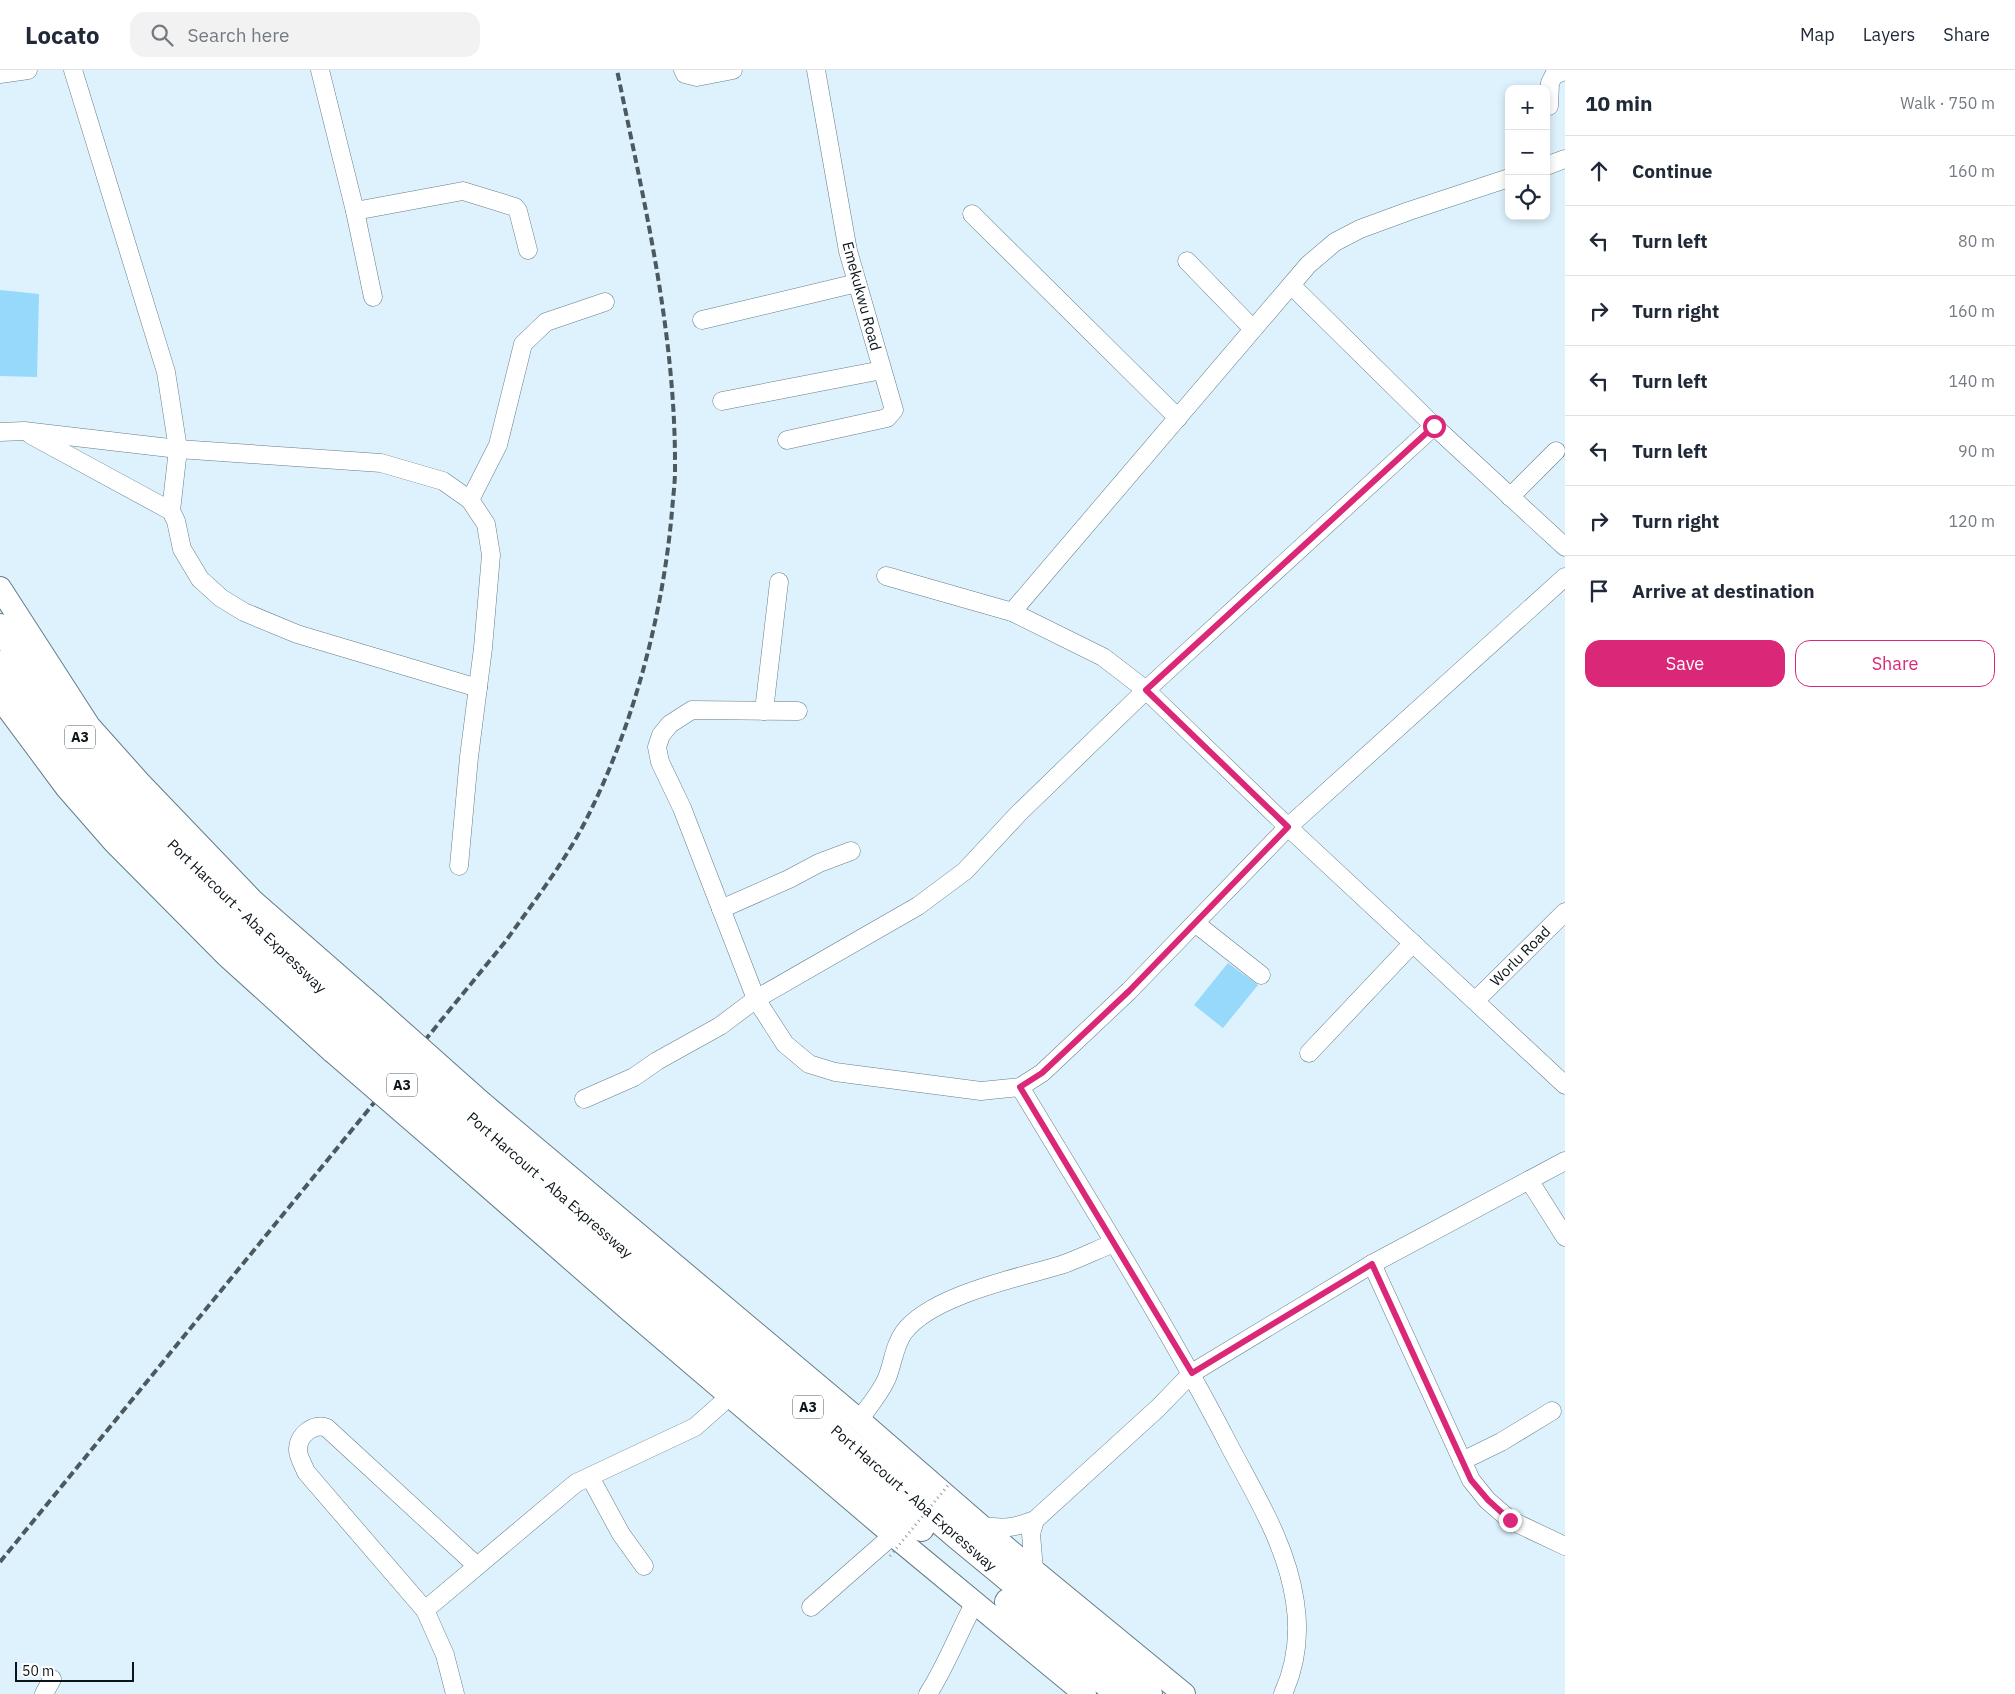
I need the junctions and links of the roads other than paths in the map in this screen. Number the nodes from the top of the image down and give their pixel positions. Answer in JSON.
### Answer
{"nodes":[{"id":1,"x":28,"y":70,"type":"edge"},
{"id":2,"x":73,"y":70,"type":"edge"},
{"id":3,"x":320,"y":70,"type":"edge"},
{"id":4,"x":683,"y":70,"type":"edge"},
{"id":5,"x":733,"y":70,"type":"edge"},
{"id":6,"x":816,"y":70,"type":"edge"},
{"id":7,"x":1565,"y":70,"type":"edge"},
{"id":8,"x":0,"y":74,"type":"edge"},
{"id":9,"x":1550,"y":85,"type":"edge"},
{"id":10,"x":1565,"y":160,"type":"edge"},
{"id":11,"x":1550,"y":165,"type":"edge"},
{"id":12,"x":1505,"y":179,"type":"edge"},
{"id":13,"x":355,"y":212,"type":"junction"},
{"id":14,"x":972,"y":214,"type":"dead end"},
{"id":15,"x":528,"y":250,"type":"dead end"},
{"id":16,"x":1187,"y":261,"type":"dead end"},
{"id":17,"x":857,"y":283,"type":"junction"},
{"id":18,"x":1291,"y":285,"type":"junction"},
{"id":19,"x":373,"y":298,"type":"dead end"},
{"id":20,"x":606,"y":302,"type":"dead end"},
{"id":21,"x":702,"y":320,"type":"dead end"},
{"id":22,"x":1253,"y":329,"type":"junction"},
{"id":23,"x":882,"y":370,"type":"junction"},
{"id":24,"x":722,"y":401,"type":"dead end"},
{"id":25,"x":1178,"y":418,"type":"junction"},
{"id":26,"x":1434,"y":426,"type":"junction"},
{"id":27,"x":24,"y":431,"type":"junction"},
{"id":28,"x":0,"y":432,"type":"edge"},
{"id":29,"x":787,"y":440,"type":"dead end"},
{"id":30,"x":178,"y":449,"type":"junction"},
{"id":31,"x":1556,"y":451,"type":"dead end"},
{"id":32,"x":1510,"y":497,"type":"junction"},
{"id":33,"x":470,"y":500,"type":"junction"},
{"id":34,"x":170,"y":511,"type":"junction"},
{"id":35,"x":1565,"y":548,"type":"edge"},
{"id":36,"x":886,"y":576,"type":"dead end"},
{"id":37,"x":1565,"y":577,"type":"edge"},
{"id":38,"x":779,"y":582,"type":"dead end"},
{"id":39,"x":0,"y":588,"type":"edge"},
{"id":40,"x":1012,"y":612,"type":"junction"},
{"id":41,"x":0,"y":627,"type":"edge"},
{"id":42,"x":0,"y":664,"type":"edge"},
{"id":43,"x":478,"y":688,"type":"junction"},
{"id":44,"x":1146,"y":690,"type":"junction"},
{"id":45,"x":0,"y":698,"type":"edge"},
{"id":46,"x":764,"y":711,"type":"junction"},
{"id":47,"x":798,"y":711,"type":"dead end"},
{"id":48,"x":1288,"y":827,"type":"junction"},
{"id":49,"x":851,"y":850,"type":"dead end"},
{"id":50,"x":460,"y":866,"type":"dead end"},
{"id":51,"x":721,"y":909,"type":"junction"},
{"id":52,"x":1565,"y":912,"type":"edge"},
{"id":53,"x":1195,"y":923,"type":"junction"},
{"id":54,"x":1414,"y":943,"type":"junction"},
{"id":55,"x":1261,"y":975,"type":"dead end"},
{"id":56,"x":756,"y":999,"type":"junction"},
{"id":57,"x":1476,"y":1001,"type":"junction"},
{"id":58,"x":353,"y":1029,"type":"junction"},
{"id":59,"x":1309,"y":1053,"type":"dead end"},
{"id":60,"x":1565,"y":1085,"type":"edge"},
{"id":61,"x":1020,"y":1087,"type":"junction"},
{"id":62,"x":584,"y":1099,"type":"dead end"},
{"id":63,"x":463,"y":1125,"type":"junction"},
{"id":64,"x":1565,"y":1161,"type":"edge"},
{"id":65,"x":1529,"y":1180,"type":"junction"},
{"id":66,"x":1565,"y":1237,"type":"edge"},
{"id":67,"x":1114,"y":1243,"type":"junction"},
{"id":68,"x":1372,"y":1264,"type":"junction"},
{"id":69,"x":1192,"y":1373,"type":"junction"},
{"id":70,"x":730,"y":1396,"type":"junction"},
{"id":71,"x":1552,"y":1411,"type":"dead end"},
{"id":72,"x":859,"y":1420,"type":"junction"},
{"id":73,"x":1462,"y":1461,"type":"junction"},
{"id":74,"x":590,"y":1477,"type":"junction"},
{"id":75,"x":1035,"y":1520,"type":"junction"},
{"id":76,"x":982,"y":1526,"type":"junction"},
{"id":77,"x":892,"y":1546,"type":"junction"},
{"id":78,"x":1565,"y":1546,"type":"edge"},
{"id":79,"x":477,"y":1566,"type":"junction"},
{"id":80,"x":644,"y":1566,"type":"dead end"},
{"id":81,"x":1034,"y":1570,"type":"junction"},
{"id":82,"x":974,"y":1604,"type":"junction"},
{"id":83,"x":811,"y":1607,"type":"dead end"},
{"id":84,"x":425,"y":1610,"type":"junction"},
{"id":85,"x":455,"y":1694,"type":"edge"},
{"id":86,"x":928,"y":1694,"type":"edge"},
{"id":87,"x":1085,"y":1694,"type":"edge"},
{"id":88,"x":1119,"y":1694,"type":"edge"},
{"id":89,"x":1149,"y":1694,"type":"edge"},
{"id":90,"x":1184,"y":1694,"type":"edge"},
{"id":91,"x":1283,"y":1694,"type":"edge"}],
"edges":[{"from":1,"to":8,"type":"street"},
{"from":2,"to":30,"type":"street"},
{"from":3,"to":13,"type":"street"},
{"from":4,"to":5,"type":"street"},
{"from":6,"to":17,"type":"street","name":"Emekukwu Road"},
{"from":7,"to":9,"type":"street"},
{"from":10,"to":11,"type":"street"},
{"from":12,"to":18,"type":"street"},
{"from":13,"to":15,"type":"street"},
{"from":13,"to":19,"type":"street"},
{"from":14,"to":25,"type":"street"},
{"from":16,"to":22,"type":"street"},
{"from":17,"to":21,"type":"street"},
{"from":17,"to":23,"type":"street","name":"Emekukwu Road"},
{"from":18,"to":22,"type":"street"},
{"from":18,"to":26,"type":"street"},
{"from":20,"to":33,"type":"street"},
{"from":22,"to":25,"type":"street"},
{"from":23,"to":24,"type":"street"},
{"from":23,"to":29,"type":"street","name":"Emekukwu Road"},
{"from":25,"to":40,"type":"street"},
{"from":26,"to":32,"type":"street"},
{"from":26,"to":44,"type":"street"},
{"from":27,"to":28,"type":"street"},
{"from":27,"to":30,"type":"street"},
{"from":27,"to":34,"type":"street"},
{"from":30,"to":33,"type":"street"},
{"from":30,"to":34,"type":"street"},
{"from":31,"to":32,"type":"street"},
{"from":32,"to":35,"type":"street"},
{"from":33,"to":43,"type":"street"},
{"from":34,"to":43,"type":"street"},
{"from":36,"to":40,"type":"street"},
{"from":37,"to":48,"type":"street"},
{"from":38,"to":46,"type":"street"},
{"from":39,"to":58,"type":"main road"},
{"from":40,"to":44,"type":"street"},
{"from":41,"to":58,"type":"highway","name":"Port Harcourt - Aba Expressway","number":"A3"},
{"from":42,"to":58,"type":"highway","name":"Port Harcourt - Aba Expressway","number":"A3"},
{"from":43,"to":50,"type":"street"},
{"from":44,"to":48,"type":"street"},
{"from":44,"to":56,"type":"street"},
{"from":45,"to":58,"type":"main road"},
{"from":46,"to":47,"type":"street"},
{"from":46,"to":51,"type":"street"},
{"from":48,"to":53,"type":"street"},
{"from":48,"to":54,"type":"street"},
{"from":49,"to":51,"type":"street"},
{"from":51,"to":56,"type":"street"},
{"from":52,"to":57,"type":"street","name":"Worlu Road"},
{"from":53,"to":55,"type":"street"},
{"from":53,"to":61,"type":"street"},
{"from":54,"to":57,"type":"street"},
{"from":54,"to":59,"type":"street"},
{"from":56,"to":61,"type":"street"},
{"from":56,"to":62,"type":"street"},
{"from":57,"to":60,"type":"street"},
{"from":58,"to":63,"type":"highway","name":"Port Harcourt - Aba Expressway","number":"A3","bridge":true},
{"from":58,"to":63,"type":"main road","bridge":true},
{"from":61,"to":67,"type":"street"},
{"from":63,"to":70,"type":"main road"},
{"from":63,"to":72,"type":"main road"},
{"from":63,"to":88,"type":"highway","name":"Port Harcourt - Aba Expressway","number":"A3"},
{"from":63,"to":89,"type":"highway","name":"Port Harcourt - Aba Expressway","number":"A3"},
{"from":64,"to":65,"type":"street"},
{"from":65,"to":66,"type":"street"},
{"from":65,"to":68,"type":"street"},
{"from":67,"to":69,"type":"street"},
{"from":67,"to":72,"type":"street"},
{"from":68,"to":69,"type":"street"},
{"from":68,"to":73,"type":"street"},
{"from":69,"to":75,"type":"street"},
{"from":69,"to":91,"type":"street"},
{"from":70,"to":74,"type":"street"},
{"from":70,"to":77,"type":"main road"},
{"from":71,"to":73,"type":"street"},
{"from":72,"to":76,"type":"main road"},
{"from":73,"to":78,"type":"street"},
{"from":74,"to":79,"type":"street"},
{"from":74,"to":80,"type":"street"},
{"from":75,"to":76,"type":"street"},
{"from":75,"to":81,"type":"street"},
{"from":76,"to":81,"type":"main road"},
{"from":77,"to":82,"type":"main road"},
{"from":77,"to":83,"type":"street"},
{"from":79,"to":84,"type":"street"},
{"from":79,"to":84,"type":"street"},
{"from":81,"to":90,"type":"main road"},
{"from":82,"to":86,"type":"street"},
{"from":82,"to":87,"type":"main road"},
{"from":84,"to":85,"type":"street"}]}
